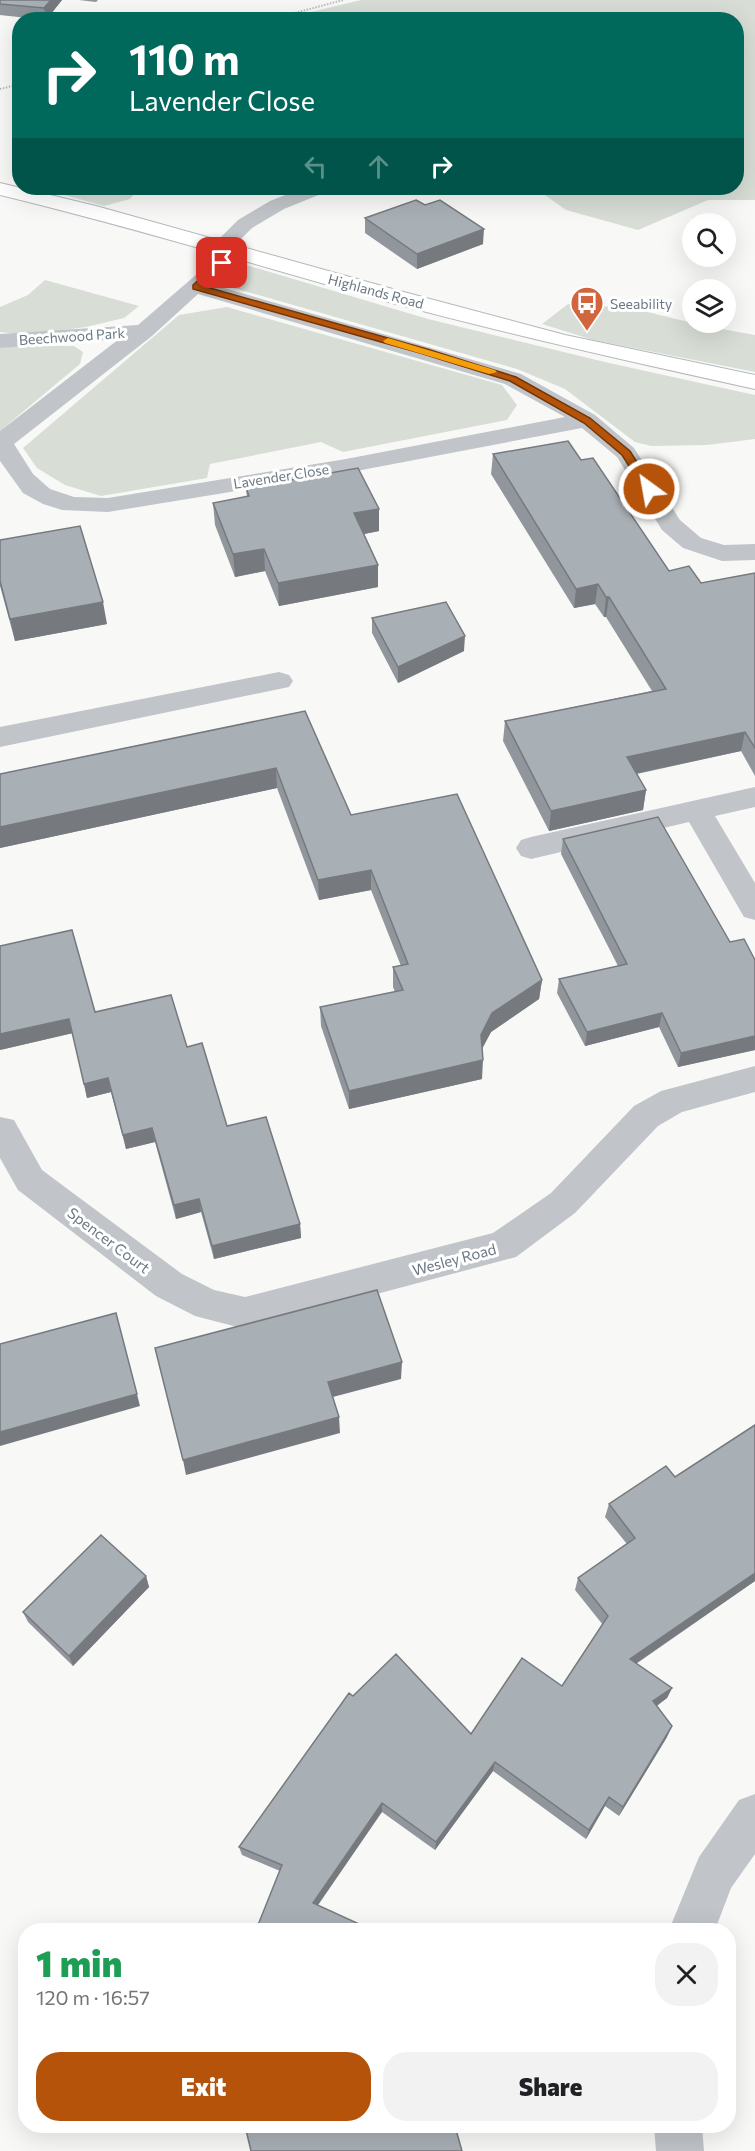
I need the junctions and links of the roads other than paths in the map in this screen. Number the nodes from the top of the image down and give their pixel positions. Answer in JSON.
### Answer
{"nodes":[{"id":1,"x":25,"y":195,"type":"edge"},
{"id":2,"x":303,"y":195,"type":"edge"},
{"id":3,"x":227,"y":250,"type":"junction"},
{"id":4,"x":196,"y":287,"type":"junction"},
{"id":5,"x":144,"y":331,"type":"junction"},
{"id":6,"x":0,"y":341,"type":"edge"},
{"id":7,"x":755,"y":382,"type":"edge"},
{"id":8,"x":587,"y":420,"type":"junction"},
{"id":9,"x":0,"y":443,"type":"edge"},
{"id":10,"x":755,"y":552,"type":"edge"},
{"id":11,"x":279,"y":681,"type":"dead end"},
{"id":12,"x":0,"y":737,"type":"edge"},
{"id":13,"x":755,"y":797,"type":"edge"},
{"id":14,"x":697,"y":810,"type":"junction"},
{"id":15,"x":531,"y":848,"type":"dead end"},
{"id":16,"x":755,"y":909,"type":"edge"},
{"id":17,"x":755,"y":1079,"type":"edge"},
{"id":18,"x":2,"y":1130,"type":"dead end"},
{"id":19,"x":245,"y":1313,"type":"joint"},
{"id":20,"x":755,"y":1816,"type":"edge"},
{"id":21,"x":695,"y":1923,"type":"edge"},
{"id":22,"x":679,"y":2133,"type":"edge"},
{"id":23,"x":680,"y":2151,"type":"edge"}],
"edges":[{"from":1,"to":3,"type":"main road","name":"Highlands Road"},
{"from":2,"to":3,"type":"street","name":"Lavender Close"},
{"from":3,"to":4,"type":"street","name":"Lavender Close"},
{"from":3,"to":7,"type":"main road","name":"Highlands Road"},
{"from":4,"to":5,"type":"street","name":"Lavender Close"},
{"from":4,"to":8,"type":"street"},
{"from":5,"to":6,"type":"street","name":"Beechwood Park"},
{"from":5,"to":9,"type":"street","name":"Lavender Close"},
{"from":8,"to":9,"type":"street","name":"Lavender Close"},
{"from":8,"to":10,"type":"street"},
{"from":11,"to":12,"type":"street"},
{"from":13,"to":14,"type":"street"},
{"from":14,"to":15,"type":"street"},
{"from":14,"to":16,"type":"street"},
{"from":17,"to":19,"type":"street","name":"Wesley Road"},
{"from":18,"to":19,"type":"street","name":"Spencer Court"},
{"from":20,"to":21,"type":"street"},
{"from":22,"to":23,"type":"street"}]}
